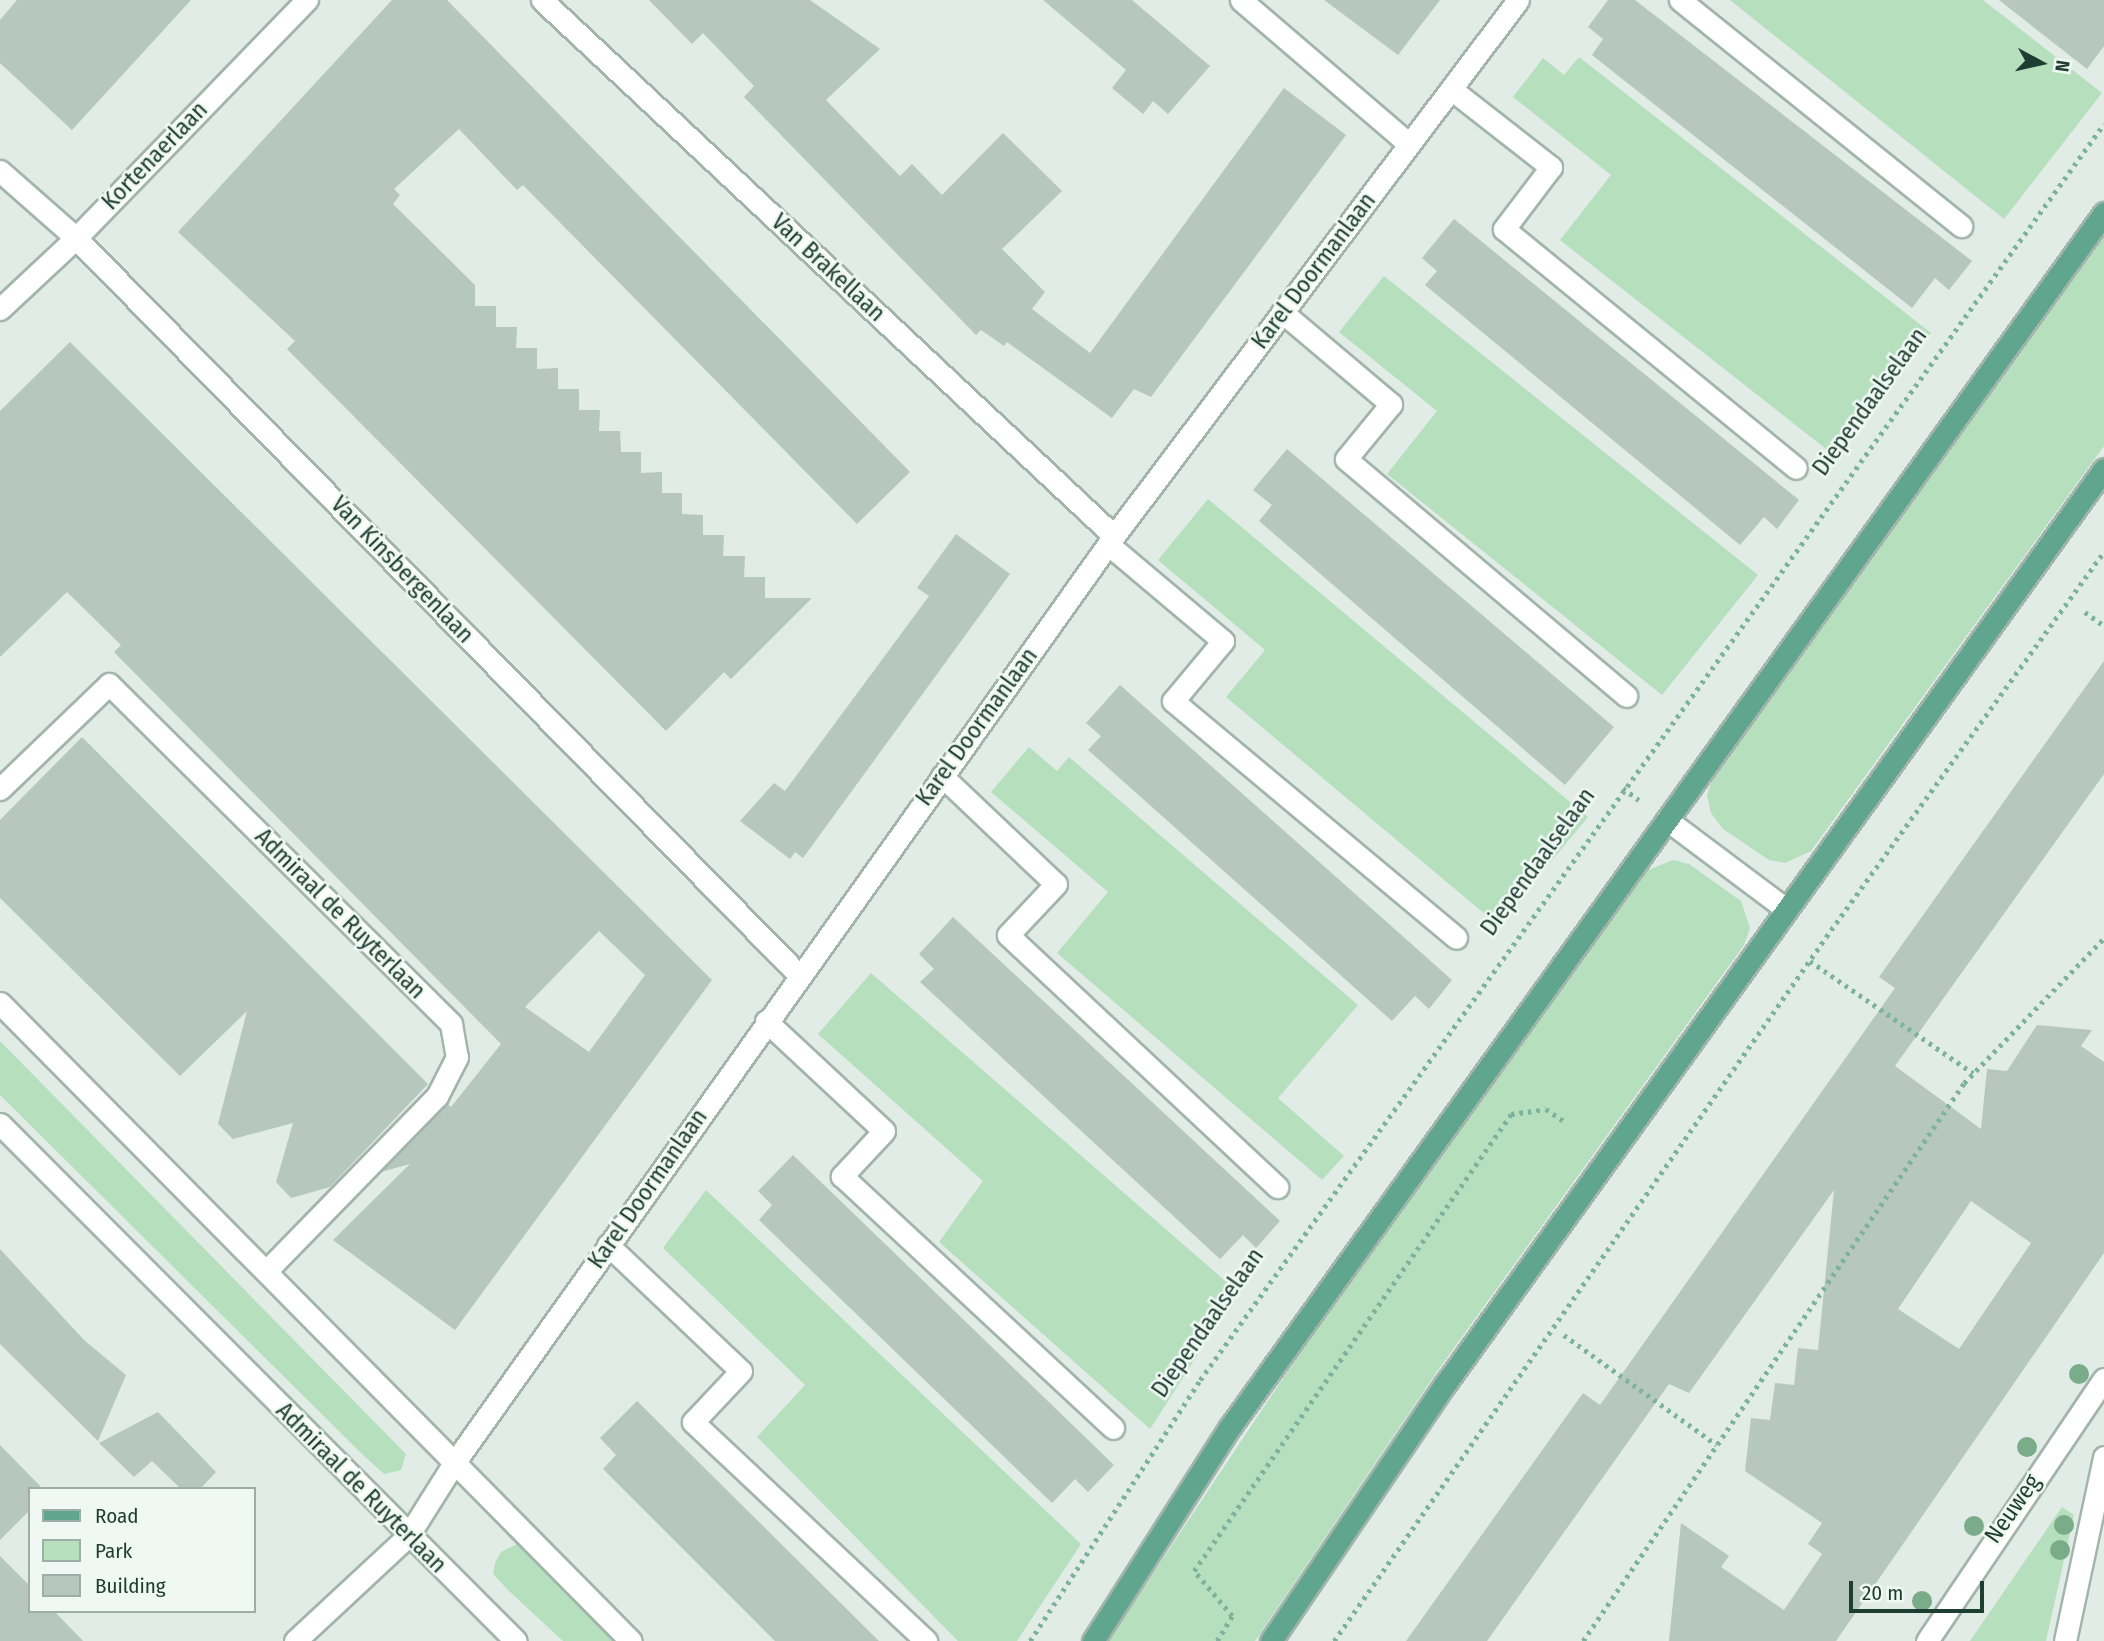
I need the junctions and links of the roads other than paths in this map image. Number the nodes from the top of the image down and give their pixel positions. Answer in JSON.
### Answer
{"nodes":[{"id":1,"x":307,"y":0,"type":"edge"},
{"id":2,"x":542,"y":0,"type":"edge"},
{"id":3,"x":1241,"y":0,"type":"edge"},
{"id":4,"x":1518,"y":0,"type":"edge"},
{"id":5,"x":1680,"y":0,"type":"edge"},
{"id":6,"x":1451,"y":89,"type":"junction"},
{"id":7,"x":1409,"y":144,"type":"junction"},
{"id":8,"x":0,"y":171,"type":"edge"},
{"id":9,"x":2104,"y":213,"type":"edge"},
{"id":10,"x":1961,"y":226,"type":"dead end"},
{"id":11,"x":76,"y":238,"type":"junction"},
{"id":12,"x":0,"y":309,"type":"edge"},
{"id":13,"x":1282,"y":312,"type":"junction"},
{"id":14,"x":1796,"y":468,"type":"dead end"},
{"id":15,"x":2104,"y":469,"type":"edge"},
{"id":16,"x":1111,"y":540,"type":"junction"},
{"id":17,"x":1626,"y":696,"type":"dead end"},
{"id":18,"x":942,"y":776,"type":"junction"},
{"id":19,"x":0,"y":789,"type":"edge"},
{"id":20,"x":1667,"y":820,"type":"junction"},
{"id":21,"x":1786,"y":909,"type":"junction"},
{"id":22,"x":1456,"y":938,"type":"dead end"},
{"id":23,"x":800,"y":975,"type":"junction"},
{"id":24,"x":0,"y":1003,"type":"edge"},
{"id":25,"x":766,"y":1021,"type":"junction"},
{"id":26,"x":0,"y":1125,"type":"edge"},
{"id":27,"x":1277,"y":1187,"type":"dead end"},
{"id":28,"x":608,"y":1245,"type":"junction"},
{"id":29,"x":268,"y":1269,"type":"junction"},
{"id":30,"x":2104,"y":1379,"type":"edge"},
{"id":31,"x":1113,"y":1427,"type":"dead end"},
{"id":32,"x":2104,"y":1457,"type":"edge"},
{"id":33,"x":452,"y":1466,"type":"junction"},
{"id":34,"x":408,"y":1536,"type":"junction"},
{"id":35,"x":295,"y":1641,"type":"edge"},
{"id":36,"x":516,"y":1641,"type":"edge"},
{"id":37,"x":631,"y":1641,"type":"edge"},
{"id":38,"x":926,"y":1641,"type":"edge"},
{"id":39,"x":1093,"y":1641,"type":"edge"},
{"id":40,"x":1271,"y":1641,"type":"edge"},
{"id":41,"x":1927,"y":1641,"type":"edge"},
{"id":42,"x":2065,"y":1641,"type":"edge"}],
"edges":[{"from":1,"to":11,"type":"street","name":"Kortenaerlaan"},
{"from":2,"to":16,"type":"street","name":"Van Brakellaan"},
{"from":3,"to":7,"type":"street"},
{"from":4,"to":6,"type":"street","name":"Karel Doormanlaan"},
{"from":5,"to":10,"type":"street"},
{"from":6,"to":7,"type":"street","name":"Karel Doormanlaan"},
{"from":6,"to":14,"type":"street"},
{"from":7,"to":13,"type":"street","name":"Karel Doormanlaan"},
{"from":8,"to":11,"type":"street","name":"Van Kinsbergenlaan"},
{"from":9,"to":20,"type":"main road"},
{"from":11,"to":12,"type":"street","name":"Kortenaerlaan"},
{"from":11,"to":23,"type":"street","name":"Van Kinsbergenlaan"},
{"from":13,"to":16,"type":"street","name":"Karel Doormanlaan"},
{"from":13,"to":17,"type":"street"},
{"from":15,"to":21,"type":"main road"},
{"from":16,"to":18,"type":"street","name":"Karel Doormanlaan"},
{"from":16,"to":22,"type":"street","name":"Van Brakellaan"},
{"from":18,"to":23,"type":"street","name":"Karel Doormanlaan"},
{"from":18,"to":27,"type":"street"},
{"from":19,"to":29,"type":"street","name":"Admiraal de Ruyterlaan"},
{"from":20,"to":21,"type":"street"},
{"from":20,"to":39,"type":"main road"},
{"from":21,"to":40,"type":"main road"},
{"from":23,"to":25,"type":"street","name":"Karel Doormanlaan"},
{"from":24,"to":29,"type":"street"},
{"from":25,"to":28,"type":"street","name":"Karel Doormanlaan"},
{"from":25,"to":31,"type":"street"},
{"from":26,"to":34,"type":"street","name":"Admiraal de Ruyterlaan"},
{"from":28,"to":33,"type":"street","name":"Karel Doormanlaan"},
{"from":28,"to":38,"type":"street"},
{"from":29,"to":33,"type":"street"},
{"from":30,"to":41,"type":"street","name":"Neuweg"},
{"from":32,"to":42,"type":"street"},
{"from":33,"to":34,"type":"street","name":"Karel Doormanlaan"},
{"from":33,"to":37,"type":"street"},
{"from":34,"to":35,"type":"street","name":"Karel Doormanlaan"},
{"from":34,"to":36,"type":"street","name":"Admiraal de Ruyterlaan"}]}
